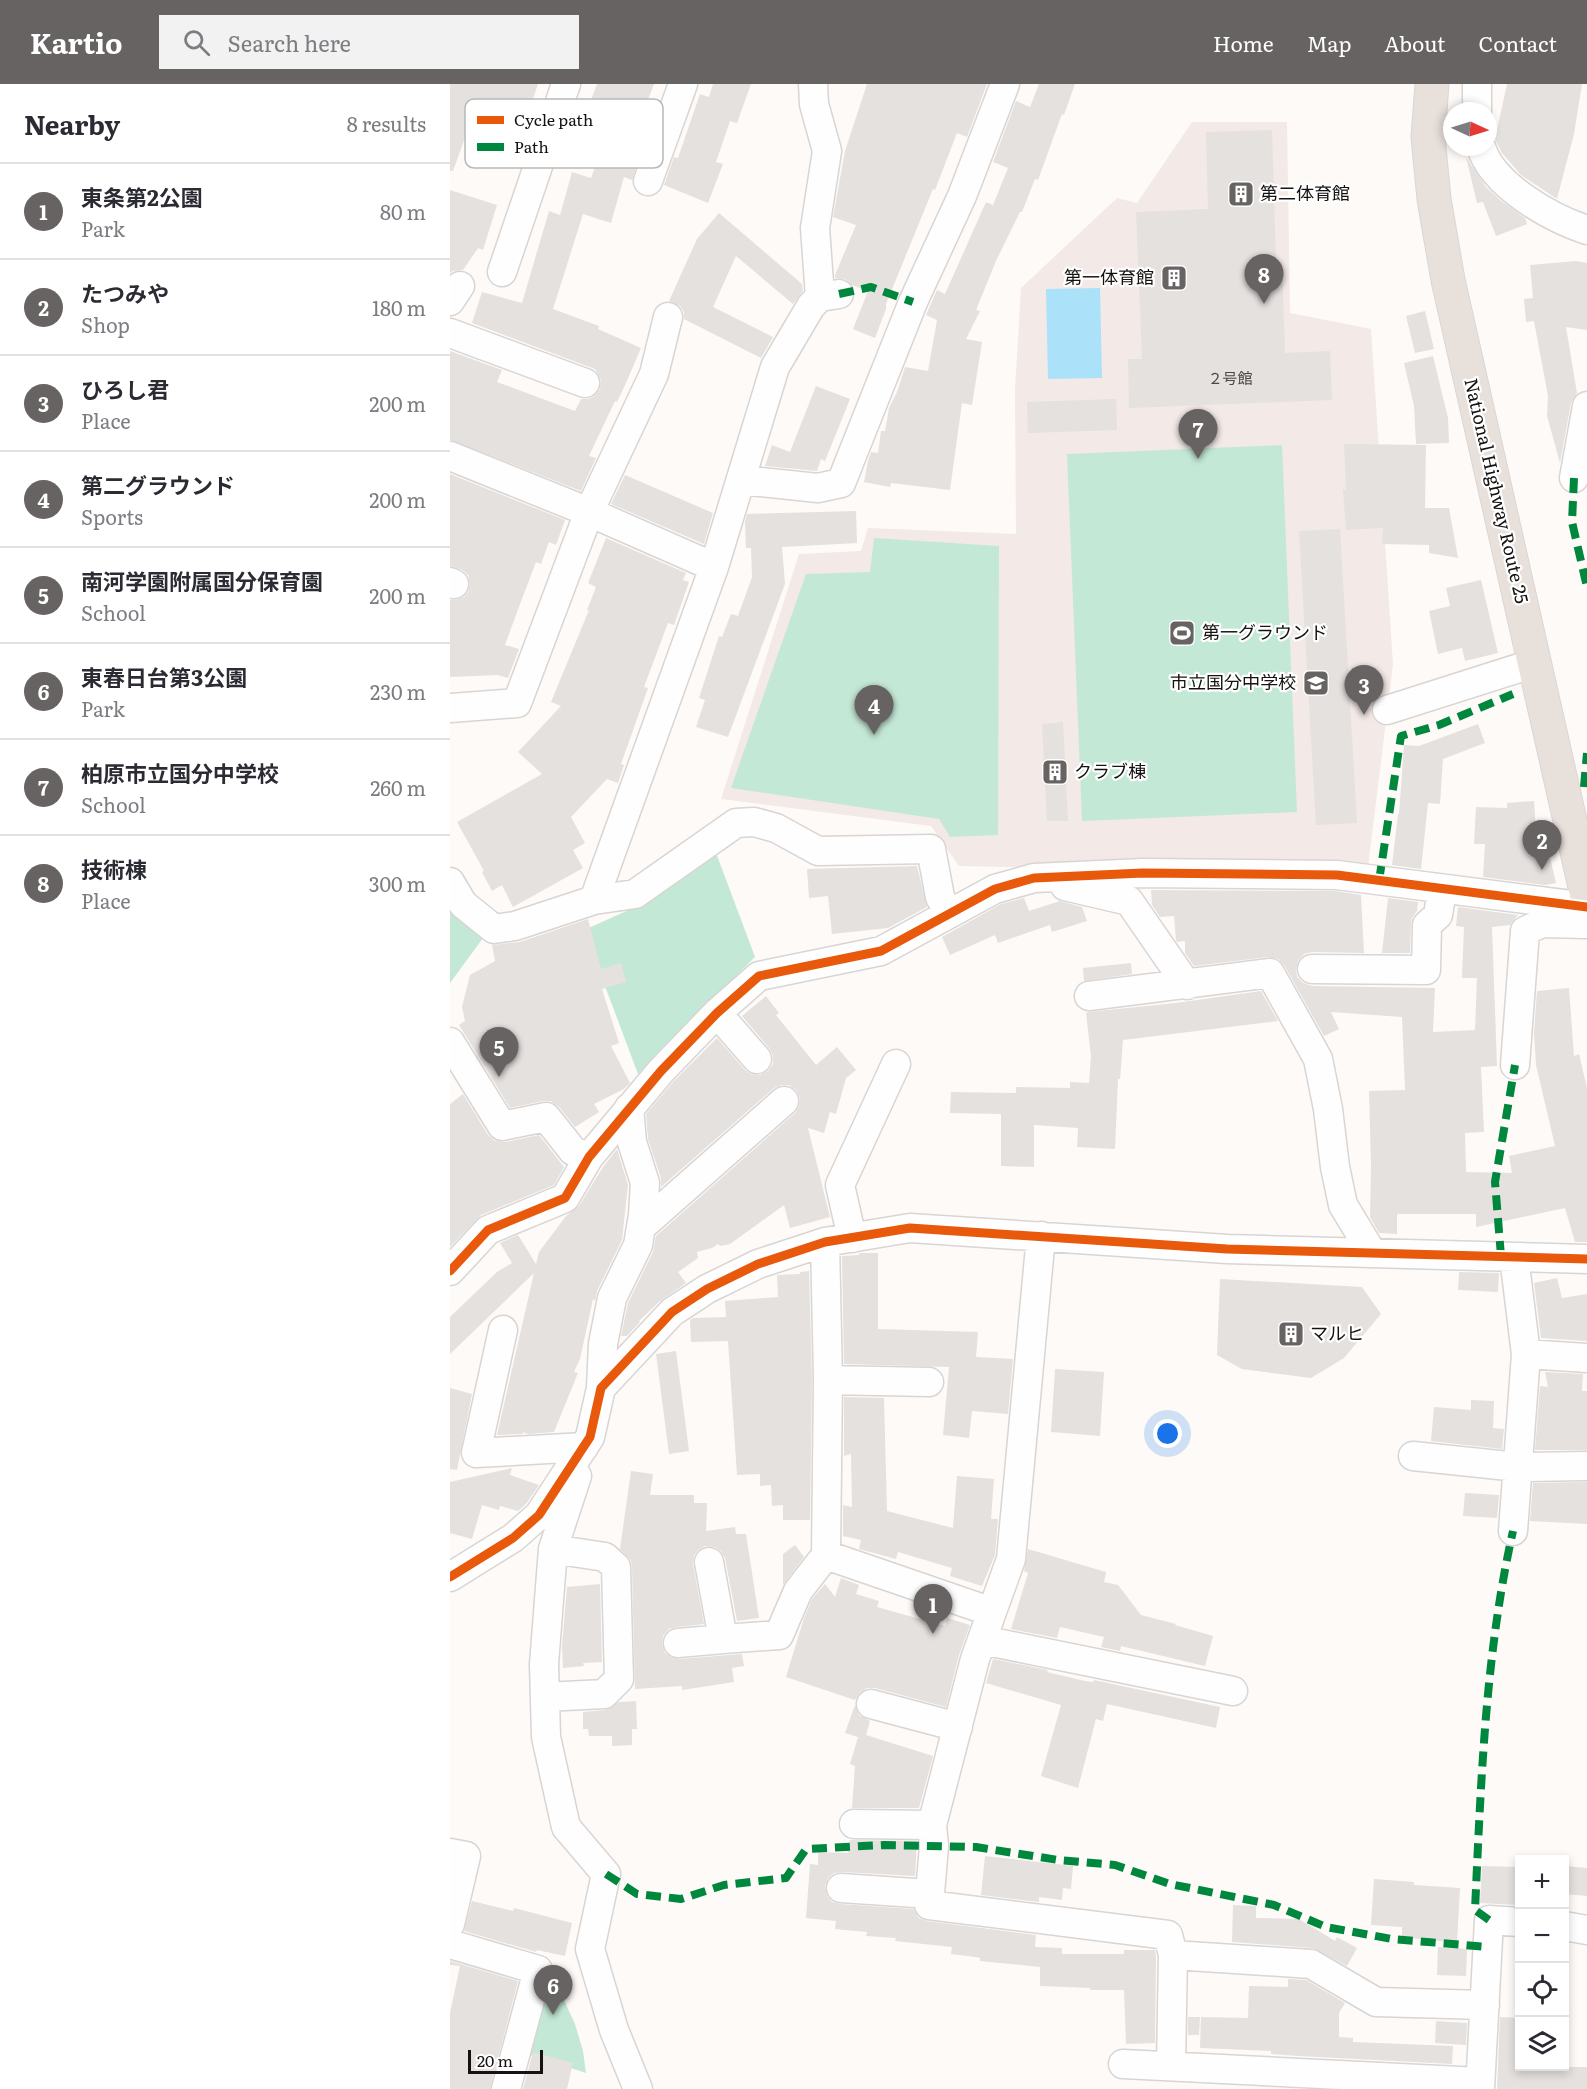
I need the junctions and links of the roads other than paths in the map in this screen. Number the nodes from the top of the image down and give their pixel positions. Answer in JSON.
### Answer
{"nodes":[{"id":1,"x":566,"y":84,"type":"edge"},
{"id":2,"x":683,"y":84,"type":"edge"},
{"id":3,"x":813,"y":84,"type":"edge"},
{"id":4,"x":1005,"y":84,"type":"edge"},
{"id":5,"x":1432,"y":84,"type":"edge"},
{"id":6,"x":1478,"y":84,"type":"edge"},
{"id":7,"x":561,"y":99,"type":"edge"},
{"id":8,"x":1477,"y":102,"type":"edge"},
{"id":9,"x":663,"y":139,"type":"edge"},
{"id":10,"x":1487,"y":156,"type":"edge"},
{"id":11,"x":537,"y":168,"type":"edge"},
{"id":12,"x":653,"y":168,"type":"edge"},
{"id":13,"x":648,"y":181,"type":"dead end"},
{"id":14,"x":1587,"y":230,"type":"edge"},
{"id":15,"x":502,"y":272,"type":"dead end"},
{"id":16,"x":668,"y":317,"type":"dead end"},
{"id":17,"x":450,"y":333,"type":"edge"},
{"id":18,"x":585,"y":383,"type":"dead end"},
{"id":19,"x":1587,"y":406,"type":"edge"},
{"id":20,"x":450,"y":456,"type":"edge"},
{"id":21,"x":1574,"y":478,"type":"dead end"},
{"id":22,"x":741,"y":480,"type":"junction"},
{"id":23,"x":589,"y":512,"type":"junction"},
{"id":24,"x":714,"y":567,"type":"junction"},
{"id":25,"x":1535,"y":663,"type":"junction"},
{"id":26,"x":450,"y":708,"type":"edge"},
{"id":27,"x":1387,"y":710,"type":"dead end"},
{"id":28,"x":1577,"y":807,"type":"edge"},
{"id":29,"x":1034,"y":878,"type":"junction"},
{"id":30,"x":450,"y":882,"type":"edge"},
{"id":31,"x":1442,"y":889,"type":"junction"},
{"id":32,"x":1587,"y":896,"type":"edge"},
{"id":33,"x":594,"y":900,"type":"junction"},
{"id":34,"x":1587,"y":907,"type":"edge"},
{"id":35,"x":949,"y":914,"type":"junction"},
{"id":36,"x":1587,"y":924,"type":"edge"},
{"id":37,"x":1312,"y":969,"type":"dead end"},
{"id":38,"x":1187,"y":985,"type":"junction"},
{"id":39,"x":1089,"y":996,"type":"dead end"},
{"id":40,"x":717,"y":1013,"type":"junction"},
{"id":41,"x":450,"y":1042,"type":"edge"},
{"id":42,"x":757,"y":1059,"type":"dead end"},
{"id":43,"x":896,"y":1064,"type":"dead end"},
{"id":44,"x":1515,"y":1065,"type":"dead end"},
{"id":45,"x":784,"y":1101,"type":"dead end"},
{"id":46,"x":629,"y":1108,"type":"junction"},
{"id":47,"x":589,"y":1157,"type":"junction"},
{"id":48,"x":641,"y":1227,"type":"junction"},
{"id":49,"x":1041,"y":1236,"type":"junction"},
{"id":50,"x":838,"y":1240,"type":"junction"},
{"id":51,"x":1372,"y":1253,"type":"junction"},
{"id":52,"x":1514,"y":1257,"type":"junction"},
{"id":53,"x":1587,"y":1259,"type":"edge"},
{"id":54,"x":450,"y":1271,"type":"edge"},
{"id":55,"x":503,"y":1330,"type":"dead end"},
{"id":56,"x":1526,"y":1354,"type":"junction"},
{"id":57,"x":1587,"y":1358,"type":"edge"},
{"id":58,"x":828,"y":1380,"type":"junction"},
{"id":59,"x":929,"y":1382,"type":"dead end"},
{"id":60,"x":601,"y":1388,"type":"junction"},
{"id":61,"x":587,"y":1442,"type":"junction"},
{"id":62,"x":1413,"y":1456,"type":"dead end"},
{"id":63,"x":1587,"y":1466,"type":"edge"},
{"id":64,"x":1518,"y":1467,"type":"junction"},
{"id":65,"x":1513,"y":1531,"type":"dead end"},
{"id":66,"x":553,"y":1549,"type":"junction"},
{"id":67,"x":826,"y":1555,"type":"junction"},
{"id":68,"x":709,"y":1562,"type":"dead end"},
{"id":69,"x":450,"y":1577,"type":"edge"},
{"id":70,"x":992,"y":1612,"type":"junction"},
{"id":71,"x":723,"y":1639,"type":"junction"},
{"id":72,"x":982,"y":1640,"type":"junction"},
{"id":73,"x":678,"y":1643,"type":"dead end"},
{"id":74,"x":1233,"y":1691,"type":"dead end"},
{"id":75,"x":545,"y":1697,"type":"junction"},
{"id":76,"x":871,"y":1704,"type":"dead end"},
{"id":77,"x":958,"y":1727,"type":"junction"},
{"id":78,"x":854,"y":1824,"type":"dead end"},
{"id":79,"x":932,"y":1825,"type":"junction"},
{"id":80,"x":450,"y":1852,"type":"edge"},
{"id":81,"x":841,"y":1888,"type":"dead end"},
{"id":82,"x":930,"y":1894,"type":"junction"},
{"id":83,"x":1515,"y":1922,"type":"edge"},
{"id":84,"x":450,"y":1924,"type":"edge"},
{"id":85,"x":1569,"y":1927,"type":"edge"},
{"id":86,"x":1587,"y":1930,"type":"edge"},
{"id":87,"x":450,"y":1944,"type":"edge"},
{"id":88,"x":1173,"y":1955,"type":"junction"},
{"id":89,"x":1485,"y":2005,"type":"junction"},
{"id":90,"x":1123,"y":2064,"type":"dead end"},
{"id":91,"x":1171,"y":2066,"type":"junction"},
{"id":92,"x":1480,"y":2085,"type":"edge"},
{"id":93,"x":506,"y":2089,"type":"edge"},
{"id":94,"x":638,"y":2089,"type":"edge"}],
"edges":[{"from":1,"to":7,"type":"street"},
{"from":2,"to":9,"type":"street"},
{"from":3,"to":22,"type":"street"},
{"from":4,"to":22,"type":"street"},
{"from":5,"to":25,"type":"highway","name":"National Highway Route 25"},
{"from":6,"to":8,"type":"street"},
{"from":10,"to":14,"type":"street"},
{"from":11,"to":15,"type":"street"},
{"from":12,"to":13,"type":"street"},
{"from":16,"to":23,"type":"street"},
{"from":17,"to":18,"type":"street"},
{"from":19,"to":21,"type":"street"},
{"from":20,"to":23,"type":"street"},
{"from":22,"to":24,"type":"street"},
{"from":23,"to":24,"type":"street"},
{"from":23,"to":26,"type":"street"},
{"from":24,"to":33,"type":"street"},
{"from":25,"to":27,"type":"street"},
{"from":25,"to":28,"type":"highway","name":"National Highway Route 25"},
{"from":28,"to":32,"type":"highway","name":"National Highway Route 25"},
{"from":29,"to":31,"type":"street"},
{"from":29,"to":35,"type":"street"},
{"from":29,"to":38,"type":"street"},
{"from":30,"to":33,"type":"street"},
{"from":31,"to":34,"type":"street"},
{"from":31,"to":37,"type":"street"},
{"from":33,"to":35,"type":"street"},
{"from":35,"to":40,"type":"street"},
{"from":36,"to":44,"type":"street"},
{"from":38,"to":39,"type":"street"},
{"from":38,"to":51,"type":"street"},
{"from":40,"to":42,"type":"street"},
{"from":40,"to":46,"type":"street"},
{"from":41,"to":47,"type":"street"},
{"from":43,"to":50,"type":"street"},
{"from":45,"to":48,"type":"street"},
{"from":46,"to":47,"type":"street"},
{"from":46,"to":48,"type":"street"},
{"from":47,"to":54,"type":"street"},
{"from":48,"to":60,"type":"street"},
{"from":49,"to":50,"type":"street"},
{"from":49,"to":51,"type":"street"},
{"from":49,"to":70,"type":"street"},
{"from":50,"to":58,"type":"street"},
{"from":50,"to":60,"type":"street"},
{"from":51,"to":52,"type":"street"},
{"from":52,"to":53,"type":"street"},
{"from":52,"to":56,"type":"street"},
{"from":55,"to":61,"type":"street"},
{"from":56,"to":57,"type":"street"},
{"from":56,"to":64,"type":"street"},
{"from":58,"to":59,"type":"street"},
{"from":58,"to":67,"type":"street"},
{"from":60,"to":61,"type":"street"},
{"from":61,"to":66,"type":"street"},
{"from":61,"to":69,"type":"street"},
{"from":62,"to":64,"type":"street"},
{"from":63,"to":64,"type":"street"},
{"from":64,"to":65,"type":"street"},
{"from":66,"to":75,"type":"street"},
{"from":66,"to":75,"type":"street"},
{"from":67,"to":70,"type":"street"},
{"from":67,"to":71,"type":"street"},
{"from":68,"to":71,"type":"street"},
{"from":70,"to":72,"type":"street"},
{"from":71,"to":73,"type":"street"},
{"from":72,"to":74,"type":"street"},
{"from":72,"to":77,"type":"street"},
{"from":75,"to":94,"type":"street"},
{"from":76,"to":77,"type":"street"},
{"from":77,"to":79,"type":"street"},
{"from":78,"to":79,"type":"street"},
{"from":79,"to":82,"type":"street"},
{"from":80,"to":84,"type":"street"},
{"from":81,"to":82,"type":"street"},
{"from":82,"to":88,"type":"street"},
{"from":83,"to":89,"type":"street"},
{"from":85,"to":86,"type":"street"},
{"from":87,"to":93,"type":"street"},
{"from":88,"to":89,"type":"street"},
{"from":88,"to":91,"type":"street"},
{"from":89,"to":92,"type":"street"},
{"from":90,"to":91,"type":"street"},
{"from":91,"to":92,"type":"street"}]}
